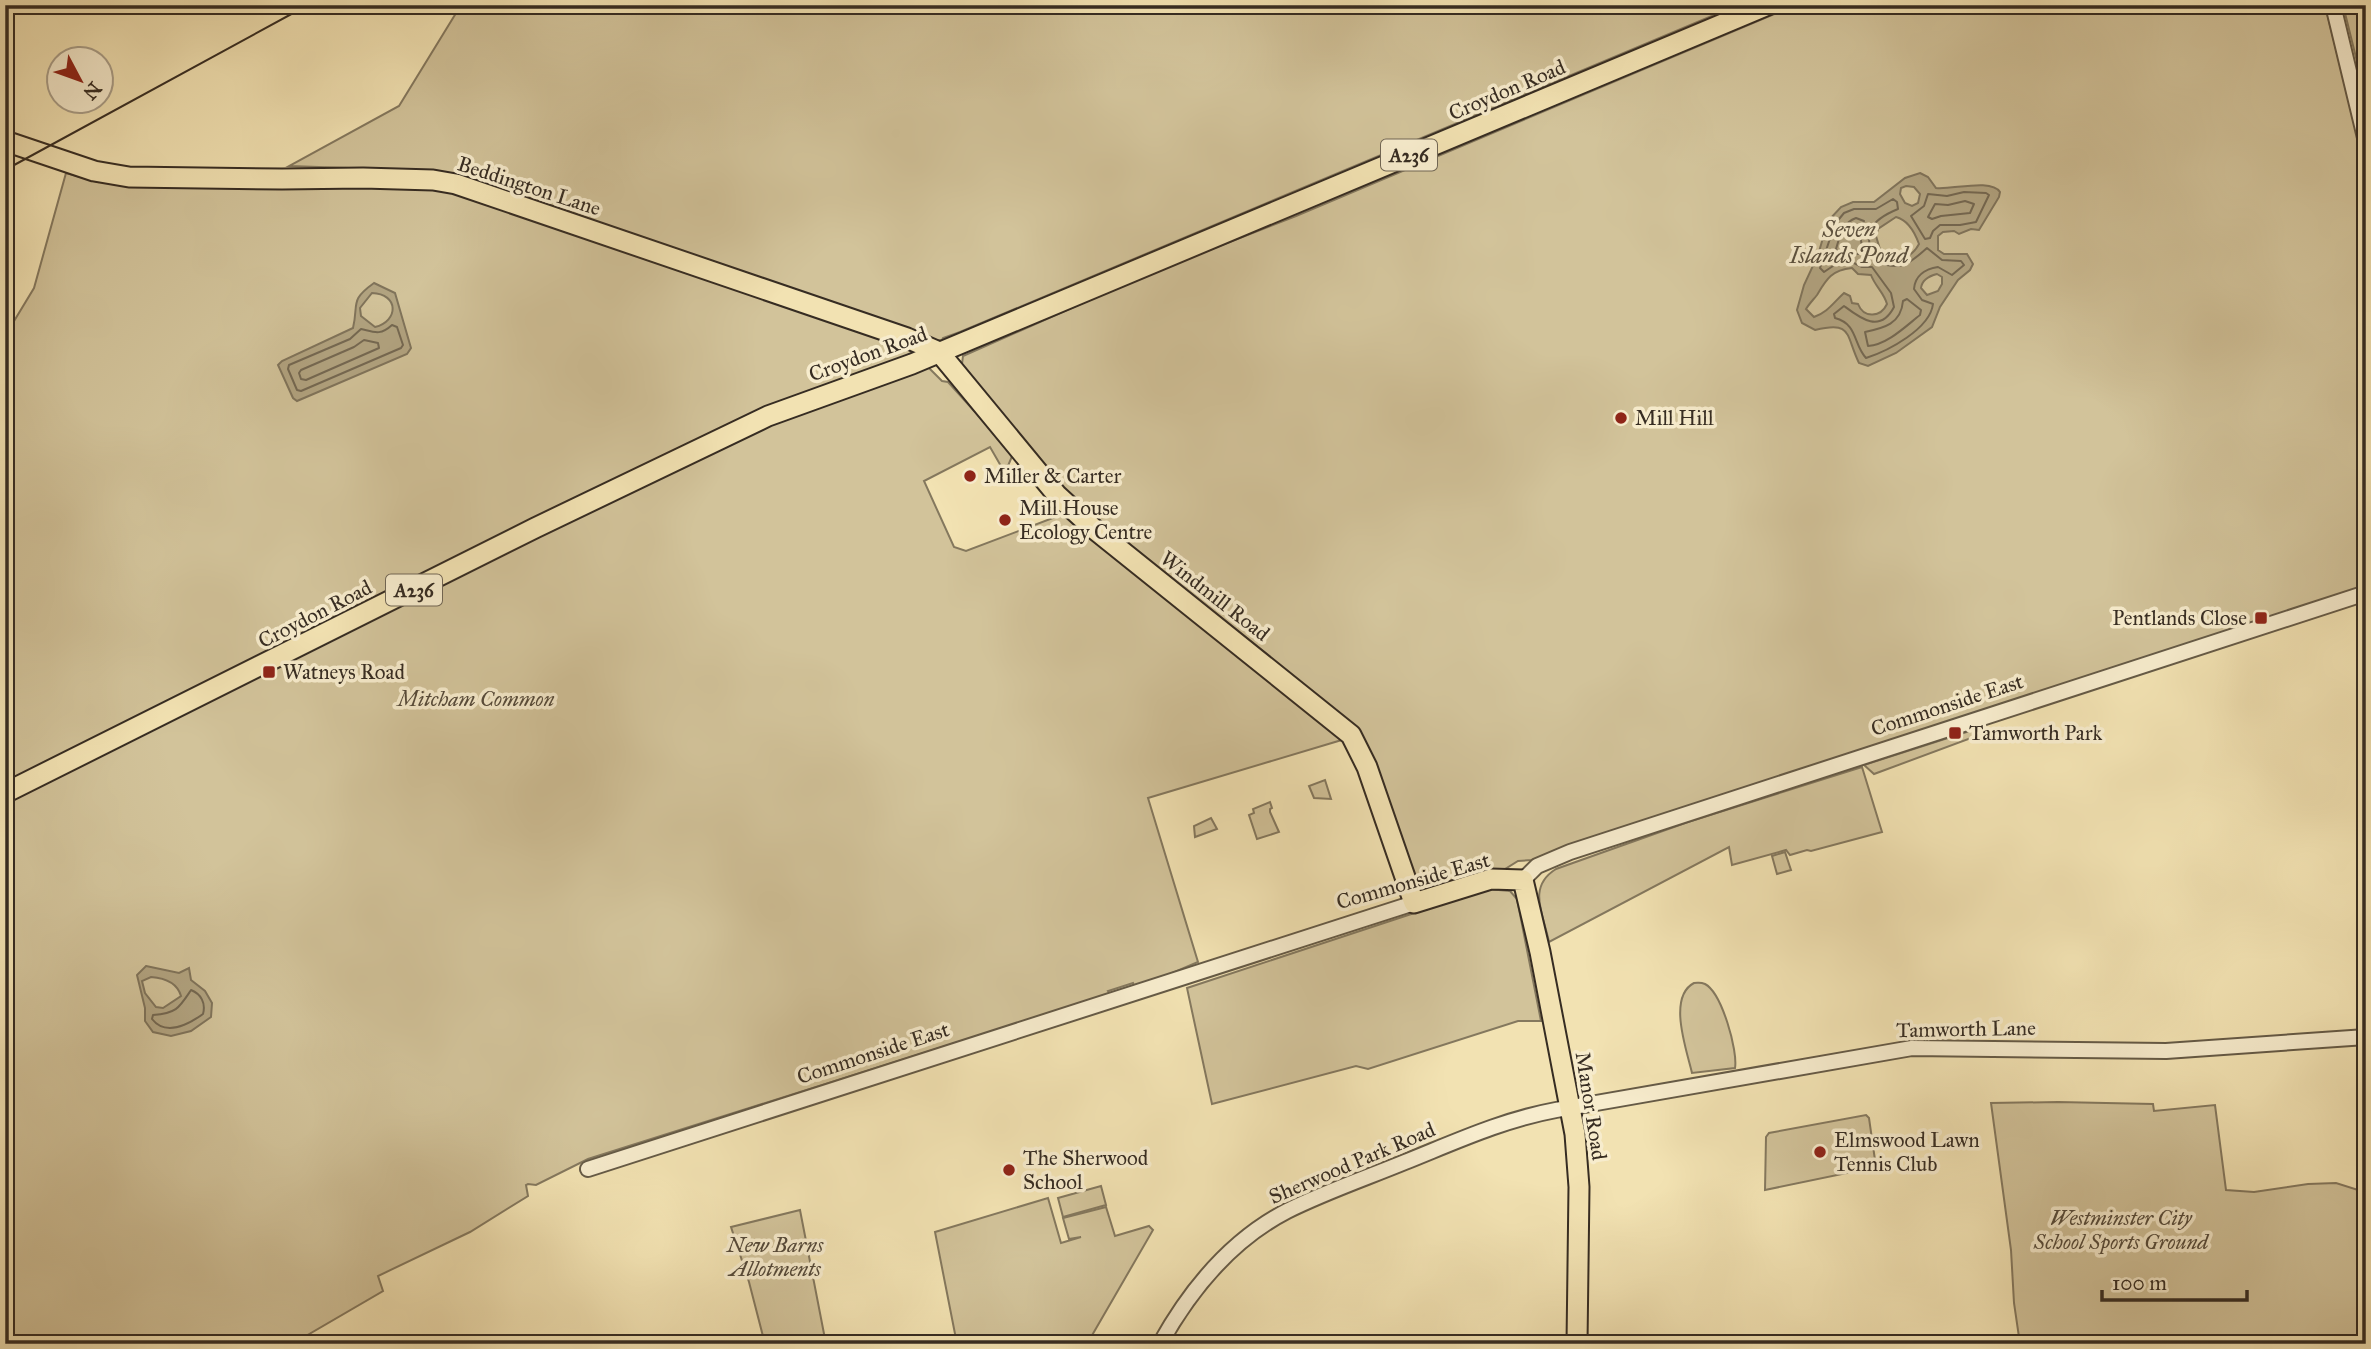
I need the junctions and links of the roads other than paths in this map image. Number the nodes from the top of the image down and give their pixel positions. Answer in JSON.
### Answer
{"nodes":[{"id":1,"x":1768,"y":5,"type":"edge"},
{"id":2,"x":2333,"y":5,"type":"edge"},
{"id":3,"x":5,"y":141,"type":"edge"},
{"id":4,"x":2366,"y":142,"type":"edge"},
{"id":5,"x":939,"y":352,"type":"junction"},
{"id":6,"x":2366,"y":593,"type":"edge"},
{"id":7,"x":5,"y":793,"type":"edge"},
{"id":8,"x":1523,"y":880,"type":"junction"},
{"id":9,"x":1414,"y":903,"type":"junction"},
{"id":10,"x":2366,"y":1037,"type":"edge"},
{"id":11,"x":1571,"y":1107,"type":"junction"},
{"id":12,"x":588,"y":1169,"type":"dead end"},
{"id":13,"x":1160,"y":1344,"type":"edge"},
{"id":14,"x":1577,"y":1344,"type":"edge"}],
"edges":[{"from":1,"to":5,"type":"main road","name":"Croydon Road","number":"A236"},
{"from":2,"to":4,"type":"street"},
{"from":3,"to":5,"type":"main road","name":"Beddington Lane"},
{"from":5,"to":7,"type":"main road","name":"Croydon Road","number":"A236"},
{"from":5,"to":9,"type":"main road","name":"Windmill Road"},
{"from":6,"to":8,"type":"street","name":"Commonside East"},
{"from":8,"to":9,"type":"main road","name":"Commonside East"},
{"from":8,"to":11,"type":"main road","name":"Manor Road"},
{"from":9,"to":12,"type":"street","name":"Commonside East"},
{"from":10,"to":11,"type":"street","name":"Tamworth Lane"},
{"from":11,"to":13,"type":"street","name":"Sherwood Park Road"},
{"from":11,"to":14,"type":"main road","name":"Manor Road"}]}
